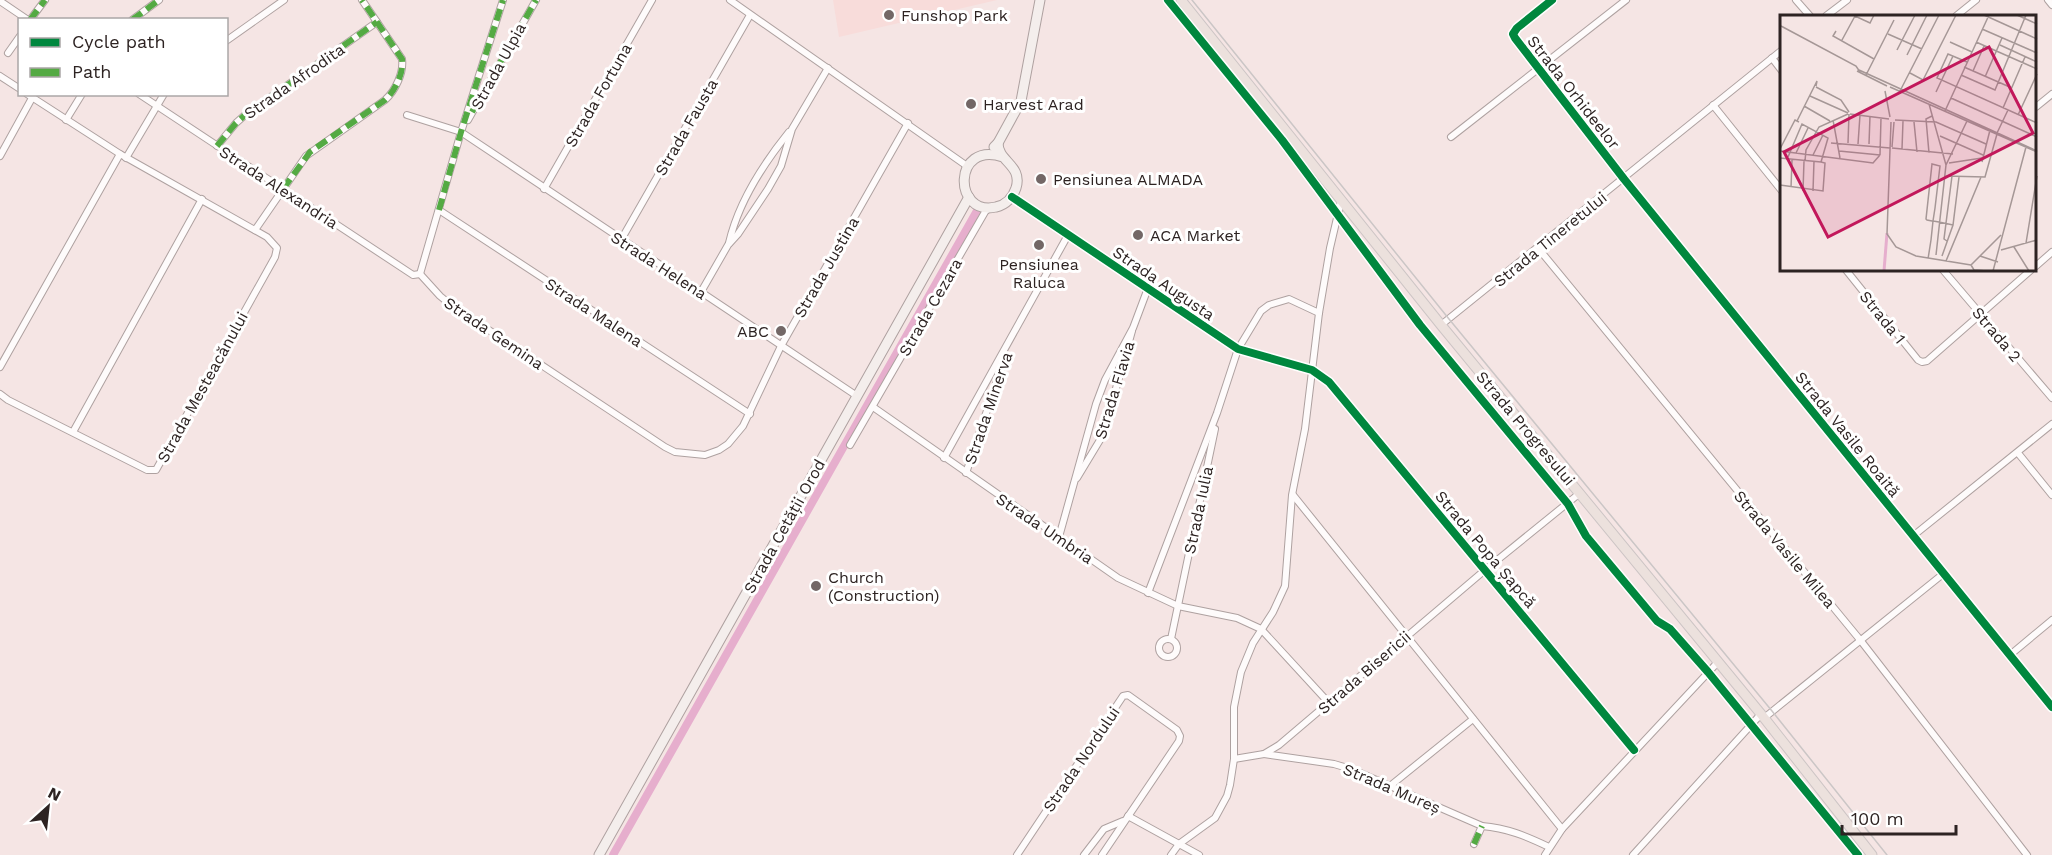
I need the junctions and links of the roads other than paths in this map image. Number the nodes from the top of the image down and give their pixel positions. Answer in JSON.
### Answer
{"nodes":[{"id":1,"x":45,"y":0,"type":"edge"},
{"id":2,"x":159,"y":0,"type":"edge"},
{"id":3,"x":284,"y":0,"type":"edge"},
{"id":4,"x":362,"y":0,"type":"edge"},
{"id":5,"x":503,"y":0,"type":"edge"},
{"id":6,"x":536,"y":0,"type":"edge"},
{"id":7,"x":652,"y":0,"type":"edge"},
{"id":8,"x":730,"y":0,"type":"edge"},
{"id":9,"x":1040,"y":0,"type":"edge"},
{"id":10,"x":1180,"y":0,"type":"edge"},
{"id":11,"x":1552,"y":0,"type":"edge"},
{"id":12,"x":1626,"y":0,"type":"edge"},
{"id":13,"x":1797,"y":0,"type":"edge"},
{"id":14,"x":1847,"y":0,"type":"edge"},
{"id":15,"x":1976,"y":0,"type":"edge"},
{"id":16,"x":2048,"y":0,"type":"edge"},
{"id":17,"x":0,"y":1,"type":"edge"},
{"id":18,"x":2052,"y":5,"type":"edge"},
{"id":19,"x":750,"y":15,"type":"junction"},
{"id":20,"x":1809,"y":15,"type":"edge"},
{"id":21,"x":1827,"y":15,"type":"edge"},
{"id":22,"x":1957,"y":15,"type":"edge"},
{"id":23,"x":26,"y":18,"type":"edge"},
{"id":24,"x":31,"y":18,"type":"edge"},
{"id":25,"x":135,"y":18,"type":"edge"},
{"id":26,"x":377,"y":22,"type":"junction"},
{"id":27,"x":18,"y":39,"type":"edge"},
{"id":28,"x":228,"y":40,"type":"edge"},
{"id":29,"x":1780,"y":52,"type":"edge"},
{"id":30,"x":8,"y":53,"type":"dead end"},
{"id":31,"x":1772,"y":58,"type":"junction"},
{"id":32,"x":828,"y":68,"type":"junction"},
{"id":33,"x":1780,"y":68,"type":"edge"},
{"id":34,"x":1540,"y":69,"type":"junction"},
{"id":35,"x":0,"y":76,"type":"edge"},
{"id":36,"x":18,"y":89,"type":"edge"},
{"id":37,"x":2052,"y":94,"type":"edge"},
{"id":38,"x":30,"y":96,"type":"edge"},
{"id":39,"x":81,"y":96,"type":"edge"},
{"id":40,"x":142,"y":96,"type":"edge"},
{"id":41,"x":163,"y":96,"type":"edge"},
{"id":42,"x":1713,"y":105,"type":"junction"},
{"id":43,"x":156,"y":106,"type":"junction"},
{"id":44,"x":2037,"y":106,"type":"edge"},
{"id":45,"x":407,"y":115,"type":"dead end"},
{"id":46,"x":66,"y":120,"type":"junction"},
{"id":47,"x":908,"y":123,"type":"junction"},
{"id":48,"x":792,"y":129,"type":"junction"},
{"id":49,"x":461,"y":132,"type":"junction"},
{"id":50,"x":1451,"y":137,"type":"dead end"},
{"id":51,"x":998,"y":143,"type":"junction"},
{"id":52,"x":217,"y":146,"type":"junction"},
{"id":53,"x":984,"y":155,"type":"junction"},
{"id":54,"x":0,"y":156,"type":"edge"},
{"id":55,"x":123,"y":156,"type":"junction"},
{"id":56,"x":1003,"y":157,"type":"junction"},
{"id":57,"x":968,"y":166,"type":"junction"},
{"id":58,"x":1624,"y":178,"type":"junction"},
{"id":59,"x":283,"y":189,"type":"junction"},
{"id":60,"x":544,"y":189,"type":"junction"},
{"id":61,"x":1780,"y":189,"type":"edge"},
{"id":62,"x":1012,"y":197,"type":"junction"},
{"id":63,"x":969,"y":198,"type":"junction"},
{"id":64,"x":202,"y":199,"type":"junction"},
{"id":65,"x":1341,"y":201,"type":"junction"},
{"id":66,"x":989,"y":208,"type":"junction"},
{"id":67,"x":439,"y":210,"type":"junction"},
{"id":68,"x":255,"y":230,"type":"junction"},
{"id":69,"x":1068,"y":235,"type":"junction"},
{"id":70,"x":621,"y":240,"type":"junction"},
{"id":71,"x":728,"y":245,"type":"junction"},
{"id":72,"x":1538,"y":248,"type":"junction"},
{"id":73,"x":2052,"y":252,"type":"edge"},
{"id":74,"x":2037,"y":265,"type":"edge"},
{"id":75,"x":1848,"y":272,"type":"edge"},
{"id":76,"x":1945,"y":272,"type":"edge"},
{"id":77,"x":2029,"y":272,"type":"edge"},
{"id":78,"x":420,"y":274,"type":"junction"},
{"id":79,"x":1148,"y":288,"type":"junction"},
{"id":80,"x":701,"y":292,"type":"junction"},
{"id":81,"x":1319,"y":313,"type":"junction"},
{"id":82,"x":1980,"y":315,"type":"junction"},
{"id":83,"x":1442,"y":325,"type":"junction"},
{"id":84,"x":1133,"y":328,"type":"junction"},
{"id":85,"x":1010,"y":342,"type":"junction"},
{"id":86,"x":781,"y":346,"type":"junction"},
{"id":87,"x":1238,"y":349,"type":"junction"},
{"id":88,"x":0,"y":367,"type":"edge"},
{"id":89,"x":1312,"y":370,"type":"junction"},
{"id":90,"x":0,"y":394,"type":"edge"},
{"id":91,"x":857,"y":396,"type":"junction"},
{"id":92,"x":2052,"y":398,"type":"edge"},
{"id":93,"x":873,"y":407,"type":"junction"},
{"id":94,"x":1218,"y":413,"type":"junction"},
{"id":95,"x":750,"y":414,"type":"junction"},
{"id":96,"x":2052,"y":424,"type":"edge"},
{"id":97,"x":73,"y":432,"type":"junction"},
{"id":98,"x":850,"y":445,"type":"dead end"},
{"id":99,"x":2018,"y":453,"type":"junction"},
{"id":100,"x":944,"y":458,"type":"junction"},
{"id":101,"x":966,"y":473,"type":"junction"},
{"id":102,"x":1074,"y":482,"type":"junction"},
{"id":103,"x":1580,"y":493,"type":"junction"},
{"id":104,"x":1292,"y":495,"type":"junction"},
{"id":105,"x":2052,"y":495,"type":"edge"},
{"id":106,"x":1913,"y":536,"type":"junction"},
{"id":107,"x":1059,"y":537,"type":"junction"},
{"id":108,"x":1485,"y":570,"type":"junction"},
{"id":109,"x":1943,"y":574,"type":"junction"},
{"id":110,"x":1148,"y":593,"type":"junction"},
{"id":111,"x":1178,"y":606,"type":"junction"},
{"id":112,"x":2052,"y":620,"type":"edge"},
{"id":113,"x":1261,"y":629,"type":"junction"},
{"id":114,"x":1406,"y":636,"type":"junction"},
{"id":115,"x":1171,"y":639,"type":"dead end"},
{"id":116,"x":1861,"y":641,"type":"junction"},
{"id":117,"x":2010,"y":655,"type":"junction"},
{"id":118,"x":1718,"y":662,"type":"junction"},
{"id":119,"x":1329,"y":703,"type":"junction"},
{"id":120,"x":2052,"y":707,"type":"edge"},
{"id":121,"x":1763,"y":716,"type":"junction"},
{"id":122,"x":1473,"y":719,"type":"junction"},
{"id":123,"x":1635,"y":750,"type":"junction"},
{"id":124,"x":1264,"y":754,"type":"junction"},
{"id":125,"x":1234,"y":759,"type":"junction"},
{"id":126,"x":1390,"y":786,"type":"junction"},
{"id":127,"x":1126,"y":818,"type":"junction"},
{"id":128,"x":1482,"y":826,"type":"junction"},
{"id":129,"x":1562,"y":829,"type":"junction"},
{"id":130,"x":1179,"y":844,"type":"junction"},
{"id":131,"x":1473,"y":844,"type":"dead end"},
{"id":132,"x":1549,"y":847,"type":"junction"},
{"id":133,"x":599,"y":855,"type":"edge"},
{"id":134,"x":1017,"y":855,"type":"edge"},
{"id":135,"x":1084,"y":855,"type":"edge"},
{"id":136,"x":1102,"y":855,"type":"edge"},
{"id":137,"x":1171,"y":855,"type":"edge"},
{"id":138,"x":1199,"y":855,"type":"edge"},
{"id":139,"x":1545,"y":855,"type":"edge"},
{"id":140,"x":1633,"y":855,"type":"edge"},
{"id":141,"x":1872,"y":855,"type":"edge"},
{"id":142,"x":2026,"y":855,"type":"edge"}],
"edges":[{"from":1,"to":24,"type":"street"},
{"from":2,"to":25,"type":"street"},
{"from":3,"to":28,"type":"street"},
{"from":4,"to":26,"type":"street"},
{"from":5,"to":49,"type":"street"},
{"from":6,"to":49,"type":"street","name":"Strada Ulpia"},
{"from":7,"to":60,"type":"street","name":"Strada Fortuna"},
{"from":8,"to":19,"type":"street"},
{"from":9,"to":51,"type":"street"},
{"from":10,"to":65,"type":"main road","name":"Strada Progresului"},
{"from":11,"to":34,"type":"street","name":"Strada Orhideelor"},
{"from":12,"to":34,"type":"street"},
{"from":13,"to":20,"type":"street"},
{"from":14,"to":21,"type":"street"},
{"from":15,"to":22,"type":"street"},
{"from":16,"to":18,"type":"street"},
{"from":17,"to":23,"type":"street"},
{"from":19,"to":32,"type":"street"},
{"from":19,"to":70,"type":"street","name":"Strada Fausta"},
{"from":26,"to":52,"type":"street","name":"Strada Afrodita"},
{"from":26,"to":59,"type":"street"},
{"from":27,"to":30,"type":"street"},
{"from":29,"to":31,"type":"street","name":"Strada Tineretului"},
{"from":31,"to":33,"type":"street"},
{"from":31,"to":42,"type":"street","name":"Strada Tineretului"},
{"from":32,"to":47,"type":"street"},
{"from":32,"to":48,"type":"street"},
{"from":34,"to":50,"type":"street"},
{"from":34,"to":58,"type":"street","name":"Strada Orhideelor"},
{"from":35,"to":36,"type":"street"},
{"from":37,"to":44,"type":"street"},
{"from":38,"to":46,"type":"street"},
{"from":38,"to":54,"type":"street"},
{"from":39,"to":46,"type":"street"},
{"from":40,"to":43,"type":"street","name":"Strada Alexandria"},
{"from":41,"to":43,"type":"street"},
{"from":42,"to":58,"type":"street","name":"Strada Tineretului"},
{"from":42,"to":61,"type":"street"},
{"from":43,"to":52,"type":"street","name":"Strada Alexandria"},
{"from":43,"to":55,"type":"street"},
{"from":45,"to":49,"type":"street","name":"Strada Helena"},
{"from":46,"to":55,"type":"street"},
{"from":47,"to":57,"type":"street"},
{"from":47,"to":86,"type":"street","name":"Strada Justina"},
{"from":48,"to":71,"type":"street"},
{"from":48,"to":71,"type":"street"},
{"from":49,"to":60,"type":"street","name":"Strada Helena"},
{"from":49,"to":67,"type":"street"},
{"from":51,"to":53,"type":"street"},
{"from":51,"to":56,"type":"street"},
{"from":52,"to":59,"type":"street","name":"Strada Alexandria"},
{"from":53,"to":56,"type":"street"},
{"from":53,"to":57,"type":"street"},
{"from":55,"to":64,"type":"street"},
{"from":55,"to":88,"type":"street"},
{"from":56,"to":62,"type":"street"},
{"from":57,"to":63,"type":"street"},
{"from":58,"to":72,"type":"street","name":"Strada Tineretului"},
{"from":58,"to":106,"type":"street","name":"Strada Vasile Roaită"},
{"from":59,"to":68,"type":"street"},
{"from":59,"to":78,"type":"street","name":"Strada Alexandria"},
{"from":60,"to":70,"type":"street","name":"Strada Helena"},
{"from":62,"to":66,"type":"street"},
{"from":62,"to":69,"type":"street","name":"Strada Augusta"},
{"from":63,"to":66,"type":"street"},
{"from":63,"to":91,"type":"street","name":"Strada Cetății Orod"},
{"from":64,"to":68,"type":"street"},
{"from":64,"to":97,"type":"street"},
{"from":65,"to":81,"type":"street"},
{"from":65,"to":83,"type":"main road","name":"Strada Progresului"},
{"from":66,"to":93,"type":"street","name":"Strada Cezara"},
{"from":67,"to":78,"type":"street"},
{"from":67,"to":95,"type":"street","name":"Strada Malena"},
{"from":68,"to":97,"type":"street","name":"Strada Mesteacănului"},
{"from":69,"to":79,"type":"street","name":"Strada Augusta"},
{"from":69,"to":85,"type":"street","name":"Strada Minerva"},
{"from":70,"to":80,"type":"street","name":"Strada Helena"},
{"from":71,"to":80,"type":"street"},
{"from":72,"to":83,"type":"street","name":"Strada Tineretului"},
{"from":72,"to":116,"type":"street","name":"Strada Vasile Milea"},
{"from":73,"to":74,"type":"street"},
{"from":75,"to":82,"type":"street","name":"Strada 1"},
{"from":76,"to":82,"type":"street","name":"Strada 2"},
{"from":77,"to":82,"type":"street"},
{"from":78,"to":95,"type":"street","name":"Strada Gemina"},
{"from":79,"to":84,"type":"street","name":"Strada Flavia"},
{"from":79,"to":87,"type":"street","name":"Strada Augusta"},
{"from":80,"to":86,"type":"street","name":"Strada Helena"},
{"from":81,"to":87,"type":"street","name":"Strada Iulia"},
{"from":81,"to":89,"type":"street"},
{"from":82,"to":92,"type":"street","name":"Strada 2"},
{"from":83,"to":103,"type":"main road","name":"Strada Progresului"},
{"from":84,"to":102,"type":"street","name":"Strada Flavia"},
{"from":84,"to":102,"type":"street","name":"Strada Flavia"},
{"from":85,"to":100,"type":"street","name":"Strada Minerva"},
{"from":85,"to":101,"type":"street","name":"Strada Minerva"},
{"from":86,"to":91,"type":"street","name":"Strada Helena"},
{"from":86,"to":95,"type":"street","name":"Strada Justina"},
{"from":87,"to":89,"type":"street","name":"Strada Augusta"},
{"from":87,"to":94,"type":"street","name":"Strada Iulia"},
{"from":89,"to":104,"type":"street"},
{"from":89,"to":108,"type":"street","name":"Strada Popa Șapcă"},
{"from":90,"to":97,"type":"street"},
{"from":91,"to":133,"type":"street","name":"Strada Cetății Orod"},
{"from":93,"to":98,"type":"street","name":"Strada Cezara"},
{"from":93,"to":100,"type":"street"},
{"from":94,"to":110,"type":"street","name":"Strada Iulia"},
{"from":94,"to":111,"type":"street","name":"Strada Iulia"},
{"from":96,"to":99,"type":"street"},
{"from":99,"to":105,"type":"street"},
{"from":99,"to":106,"type":"street"},
{"from":100,"to":101,"type":"street","name":"Strada Umbria"},
{"from":101,"to":107,"type":"street","name":"Strada Umbria"},
{"from":102,"to":107,"type":"street","name":"Strada Flavia"},
{"from":103,"to":108,"type":"street","name":"Strada Bisericii"},
{"from":103,"to":118,"type":"main road","name":"Strada Progresului"},
{"from":104,"to":113,"type":"street"},
{"from":104,"to":114,"type":"street"},
{"from":106,"to":109,"type":"street","name":"Strada Vasile Roaită"},
{"from":107,"to":110,"type":"street","name":"Strada Umbria"},
{"from":108,"to":114,"type":"street","name":"Strada Bisericii"},
{"from":108,"to":123,"type":"street","name":"Strada Popa Șapcă"},
{"from":109,"to":116,"type":"street"},
{"from":109,"to":117,"type":"street","name":"Strada Vasile Roaită"},
{"from":110,"to":111,"type":"street","name":"Strada Umbria"},
{"from":111,"to":113,"type":"street","name":"Strada Umbria"},
{"from":111,"to":115,"type":"street","name":"Strada Iulia"},
{"from":112,"to":117,"type":"street"},
{"from":113,"to":119,"type":"street"},
{"from":113,"to":125,"type":"street"},
{"from":114,"to":119,"type":"street","name":"Strada Bisericii"},
{"from":114,"to":122,"type":"street"},
{"from":116,"to":121,"type":"street"},
{"from":116,"to":142,"type":"street","name":"Strada Vasile Milea"},
{"from":117,"to":120,"type":"street","name":"Strada Vasile Roaită"},
{"from":118,"to":121,"type":"main road","name":"Strada Progresului"},
{"from":118,"to":123,"type":"street"},
{"from":119,"to":124,"type":"street","name":"Strada Bisericii"},
{"from":121,"to":140,"type":"street"},
{"from":121,"to":141,"type":"main road","name":"Strada Progresului"},
{"from":122,"to":126,"type":"street"},
{"from":122,"to":129,"type":"street"},
{"from":123,"to":129,"type":"street"},
{"from":124,"to":125,"type":"street","name":"Strada Bisericii"},
{"from":124,"to":126,"type":"street","name":"Strada Mureș"},
{"from":125,"to":130,"type":"street"},
{"from":126,"to":128,"type":"street","name":"Strada Mureș"},
{"from":127,"to":130,"type":"street"},
{"from":127,"to":134,"type":"street","name":"Strada Nordului"},
{"from":127,"to":135,"type":"street"},
{"from":127,"to":136,"type":"street"},
{"from":128,"to":131,"type":"street"},
{"from":128,"to":132,"type":"street","name":"Strada Mureș"},
{"from":129,"to":132,"type":"street"},
{"from":130,"to":137,"type":"street"},
{"from":130,"to":138,"type":"street"},
{"from":132,"to":139,"type":"street"}]}
